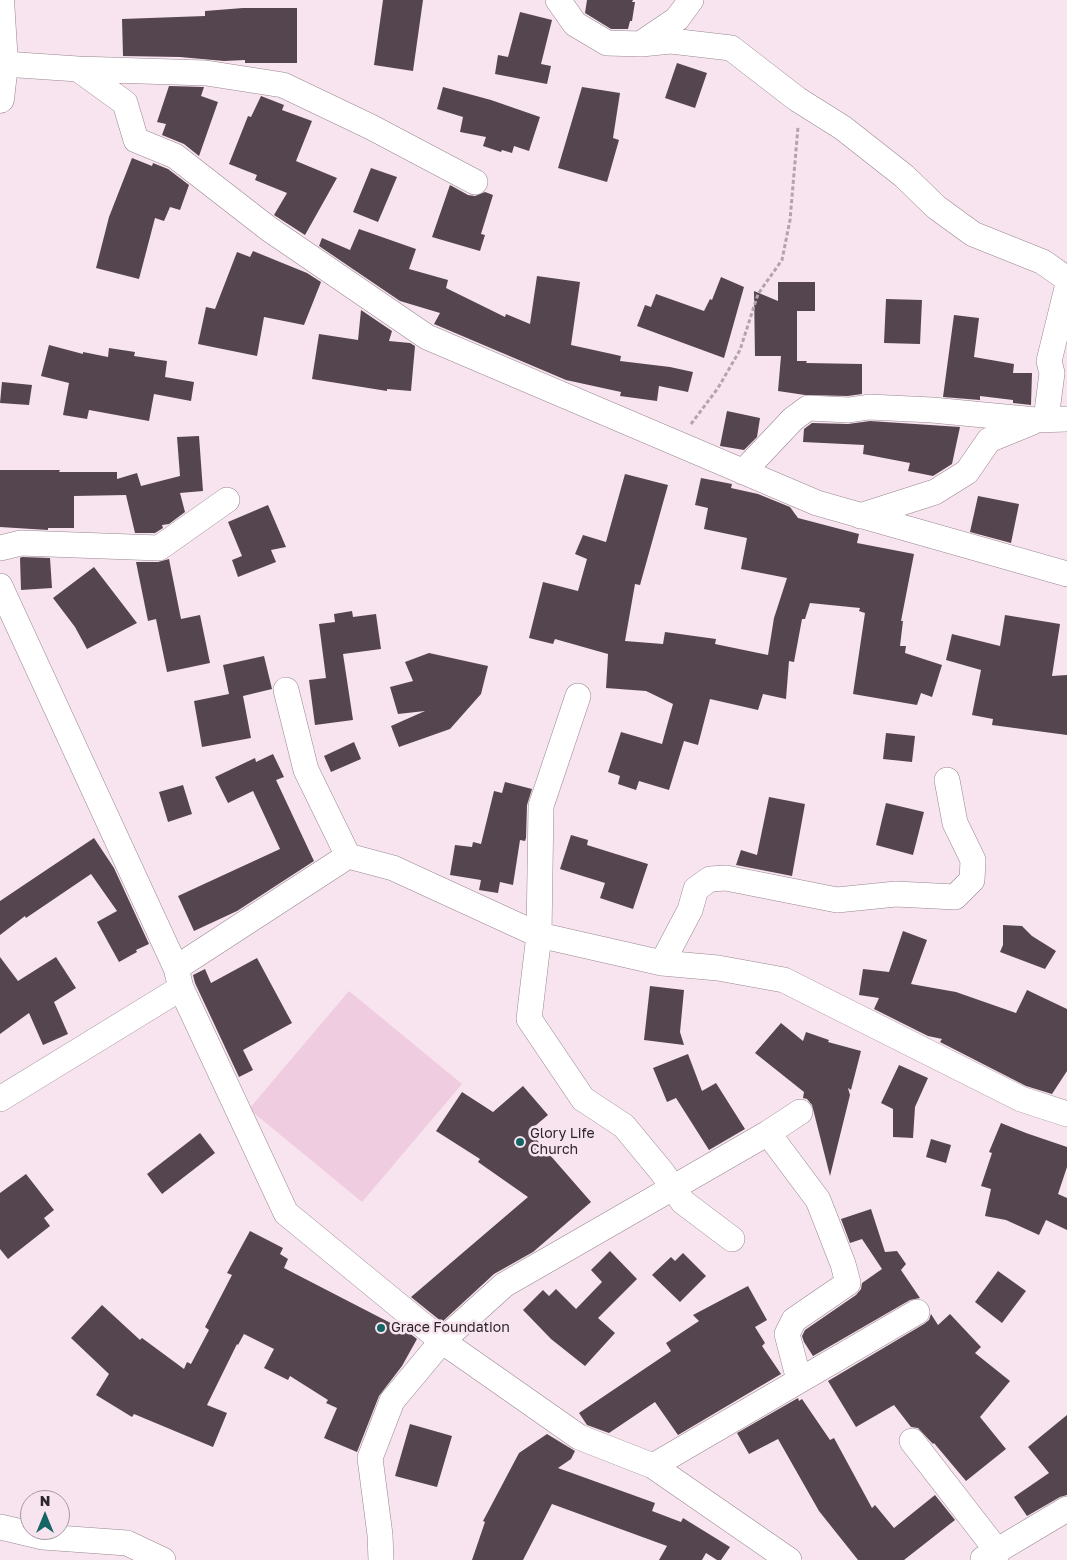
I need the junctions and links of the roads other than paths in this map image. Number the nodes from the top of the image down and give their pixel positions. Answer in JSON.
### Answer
{"nodes":[{"id":1,"x":0,"y":0,"type":"edge"},
{"id":2,"x":558,"y":0,"type":"edge"},
{"id":3,"x":691,"y":0,"type":"edge"},
{"id":4,"x":641,"y":44,"type":"junction"},
{"id":5,"x":4,"y":64,"type":"junction"},
{"id":6,"x":78,"y":69,"type":"junction"},
{"id":7,"x":0,"y":99,"type":"edge"},
{"id":8,"x":475,"y":182,"type":"dead end"},
{"id":9,"x":1067,"y":280,"type":"edge"},
{"id":10,"x":1067,"y":288,"type":"edge"},
{"id":11,"x":1054,"y":418,"type":"edge"},
{"id":12,"x":744,"y":472,"type":"junction"},
{"id":13,"x":227,"y":500,"type":"dead end"},
{"id":14,"x":860,"y":516,"type":"junction"},
{"id":15,"x":0,"y":548,"type":"edge"},
{"id":16,"x":1067,"y":574,"type":"edge"},
{"id":17,"x":0,"y":586,"type":"edge"},
{"id":18,"x":286,"y":690,"type":"dead end"},
{"id":19,"x":578,"y":696,"type":"dead end"},
{"id":20,"x":947,"y":780,"type":"dead end"},
{"id":21,"x":348,"y":856,"type":"junction"},
{"id":22,"x":538,"y":935,"type":"junction"},
{"id":23,"x":662,"y":963,"type":"junction"},
{"id":24,"x":179,"y":978,"type":"junction"},
{"id":25,"x":0,"y":1099,"type":"edge"},
{"id":26,"x":800,"y":1112,"type":"dead end"},
{"id":27,"x":1067,"y":1114,"type":"edge"},
{"id":28,"x":768,"y":1133,"type":"junction"},
{"id":29,"x":674,"y":1187,"type":"junction"},
{"id":30,"x":732,"y":1239,"type":"dead end"},
{"id":31,"x":917,"y":1312,"type":"dead end"},
{"id":32,"x":442,"y":1341,"type":"junction"},
{"id":33,"x":799,"y":1380,"type":"junction"},
{"id":34,"x":912,"y":1441,"type":"dead end"},
{"id":35,"x":653,"y":1466,"type":"junction"},
{"id":36,"x":1067,"y":1510,"type":"edge"},
{"id":37,"x":0,"y":1527,"type":"edge"},
{"id":38,"x":990,"y":1556,"type":"edge"},
{"id":39,"x":163,"y":1560,"type":"edge"},
{"id":40,"x":381,"y":1560,"type":"edge"},
{"id":41,"x":789,"y":1560,"type":"edge"}],
"edges":[{"from":1,"to":5,"type":"main road"},
{"from":2,"to":4,"type":"street"},
{"from":3,"to":4,"type":"street"},
{"from":4,"to":9,"type":"street"},
{"from":5,"to":6,"type":"street"},
{"from":5,"to":7,"type":"main road"},
{"from":6,"to":8,"type":"street"},
{"from":6,"to":12,"type":"street"},
{"from":10,"to":11,"type":"street"},
{"from":11,"to":12,"type":"street"},
{"from":11,"to":14,"type":"street"},
{"from":12,"to":14,"type":"street"},
{"from":13,"to":15,"type":"street"},
{"from":14,"to":16,"type":"street"},
{"from":17,"to":24,"type":"street"},
{"from":18,"to":21,"type":"street"},
{"from":19,"to":22,"type":"street"},
{"from":20,"to":23,"type":"street"},
{"from":21,"to":22,"type":"street"},
{"from":21,"to":24,"type":"street"},
{"from":22,"to":23,"type":"street"},
{"from":22,"to":29,"type":"street"},
{"from":23,"to":27,"type":"street"},
{"from":24,"to":25,"type":"street"},
{"from":24,"to":32,"type":"street"},
{"from":26,"to":28,"type":"street"},
{"from":28,"to":29,"type":"street"},
{"from":28,"to":33,"type":"street"},
{"from":29,"to":30,"type":"street"},
{"from":29,"to":32,"type":"street"},
{"from":31,"to":33,"type":"street"},
{"from":32,"to":35,"type":"street"},
{"from":32,"to":40,"type":"street"},
{"from":33,"to":35,"type":"street"},
{"from":34,"to":38,"type":"street"},
{"from":35,"to":41,"type":"street"},
{"from":36,"to":38,"type":"street"},
{"from":37,"to":39,"type":"street"}]}
